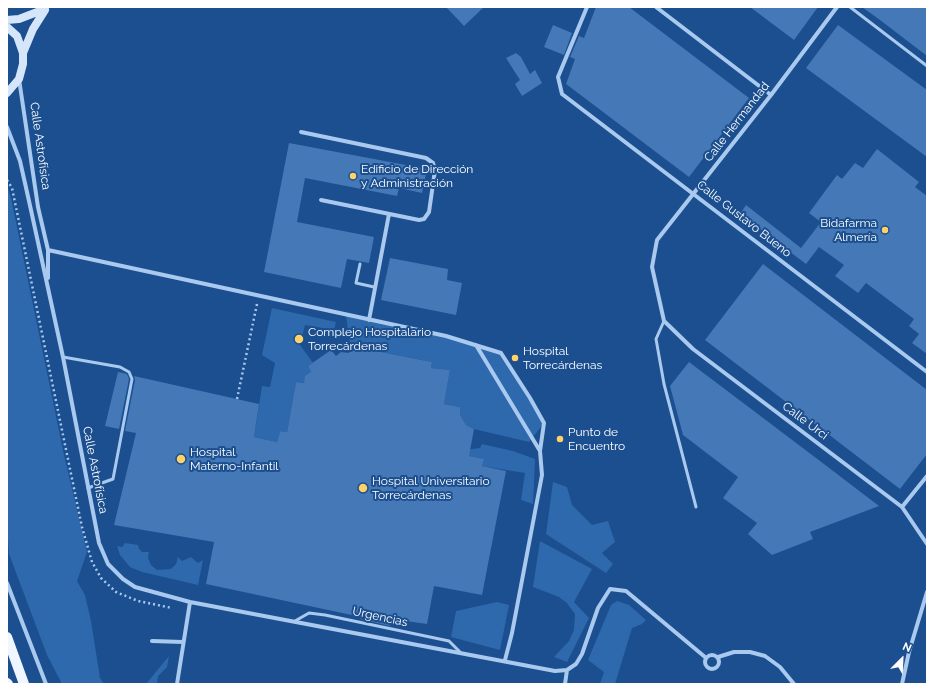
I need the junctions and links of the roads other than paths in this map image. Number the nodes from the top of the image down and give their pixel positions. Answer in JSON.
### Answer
{"nodes":[{"id":1,"x":587,"y":7,"type":"edge"},
{"id":2,"x":656,"y":7,"type":"edge"},
{"id":3,"x":837,"y":7,"type":"edge"},
{"id":4,"x":850,"y":7,"type":"edge"},
{"id":5,"x":47,"y":8,"type":"edge"},
{"id":6,"x":7,"y":20,"type":"edge"},
{"id":7,"x":7,"y":27,"type":"edge"},
{"id":8,"x":23,"y":53,"type":"junction"},
{"id":9,"x":927,"y":66,"type":"edge"},
{"id":10,"x":19,"y":79,"type":"junction"},
{"id":11,"x":7,"y":93,"type":"edge"},
{"id":12,"x":771,"y":94,"type":"junction"},
{"id":13,"x":7,"y":127,"type":"edge"},
{"id":14,"x":301,"y":132,"type":"dead end"},
{"id":15,"x":694,"y":193,"type":"junction"},
{"id":16,"x":321,"y":200,"type":"dead end"},
{"id":17,"x":389,"y":214,"type":"junction"},
{"id":18,"x":48,"y":250,"type":"junction"},
{"id":19,"x":360,"y":264,"type":"dead end"},
{"id":20,"x":48,"y":287,"type":"junction"},
{"id":21,"x":374,"y":287,"type":"junction"},
{"id":22,"x":369,"y":320,"type":"junction"},
{"id":23,"x":664,"y":321,"type":"junction"},
{"id":24,"x":475,"y":344,"type":"junction"},
{"id":25,"x":63,"y":357,"type":"junction"},
{"id":26,"x":927,"y":372,"type":"edge"},
{"id":27,"x":540,"y":451,"type":"junction"},
{"id":28,"x":927,"y":476,"type":"edge"},
{"id":29,"x":88,"y":488,"type":"junction"},
{"id":30,"x":696,"y":507,"type":"dead end"},
{"id":31,"x":902,"y":508,"type":"junction"},
{"id":32,"x":927,"y":544,"type":"edge"},
{"id":33,"x":7,"y":583,"type":"edge"},
{"id":34,"x":927,"y":592,"type":"edge"},
{"id":35,"x":190,"y":602,"type":"junction"},
{"id":36,"x":295,"y":621,"type":"junction"},
{"id":37,"x":7,"y":637,"type":"edge"},
{"id":38,"x":152,"y":641,"type":"dead end"},
{"id":39,"x":184,"y":642,"type":"junction"},
{"id":40,"x":460,"y":652,"type":"junction"},
{"id":41,"x":705,"y":657,"type":"junction"},
{"id":42,"x":718,"y":658,"type":"junction"},
{"id":43,"x":505,"y":660,"type":"junction"},
{"id":44,"x":567,"y":670,"type":"junction"},
{"id":45,"x":24,"y":684,"type":"edge"},
{"id":46,"x":46,"y":684,"type":"edge"},
{"id":47,"x":177,"y":684,"type":"edge"},
{"id":48,"x":565,"y":684,"type":"edge"},
{"id":49,"x":794,"y":684,"type":"edge"},
{"id":50,"x":902,"y":684,"type":"edge"}],
"edges":[{"from":1,"to":15,"type":"street","name":"Calle Gustavo Bueno"},
{"from":2,"to":12,"type":"street"},
{"from":3,"to":12,"type":"street","name":"Calle Hermandad"},
{"from":4,"to":9,"type":"lane"},
{"from":5,"to":6,"type":"street"},
{"from":5,"to":8,"type":"street"},
{"from":7,"to":8,"type":"street"},
{"from":8,"to":10,"type":"street"},
{"from":10,"to":11,"type":"street"},
{"from":10,"to":18,"type":"street","name":"Calle Astrofísica"},
{"from":12,"to":15,"type":"street","name":"Calle Hermandad"},
{"from":13,"to":20,"type":"street","name":"Calle Astrofísica"},
{"from":14,"to":17,"type":"street"},
{"from":15,"to":23,"type":"street","name":"Calle Hermandad"},
{"from":15,"to":26,"type":"street","name":"Calle Gustavo Bueno"},
{"from":16,"to":17,"type":"street"},
{"from":17,"to":21,"type":"street"},
{"from":18,"to":20,"type":"street","name":"Calle Astrofísica"},
{"from":18,"to":22,"type":"street"},
{"from":19,"to":21,"type":"lane"},
{"from":20,"to":25,"type":"street","name":"Calle Astrofísica"},
{"from":21,"to":22,"type":"street"},
{"from":22,"to":24,"type":"street"},
{"from":23,"to":30,"type":"lane"},
{"from":23,"to":31,"type":"street","name":"Calle Urci"},
{"from":24,"to":27,"type":"street"},
{"from":24,"to":27,"type":"street"},
{"from":25,"to":29,"type":"street","name":"Calle Astrofísica"},
{"from":25,"to":29,"type":"lane"},
{"from":27,"to":43,"type":"street"},
{"from":28,"to":31,"type":"street"},
{"from":29,"to":35,"type":"street","name":"Calle Astrofísica"},
{"from":31,"to":32,"type":"street","name":"Calle Urci"},
{"from":33,"to":46,"type":"street"},
{"from":34,"to":50,"type":"street"},
{"from":35,"to":36,"type":"street","name":"Calle Astrofísica"},
{"from":35,"to":39,"type":"street"},
{"from":36,"to":40,"type":"street","name":"Calle Astrofísica"},
{"from":36,"to":40,"type":"lane","name":"Urgencias"},
{"from":37,"to":45,"type":"main road"},
{"from":38,"to":39,"type":"street"},
{"from":39,"to":47,"type":"street"},
{"from":40,"to":43,"type":"street","name":"Calle Astrofísica"},
{"from":41,"to":42,"type":"street"},
{"from":41,"to":42,"type":"street"},
{"from":41,"to":44,"type":"street"},
{"from":42,"to":49,"type":"street"},
{"from":43,"to":44,"type":"street","name":"Calle Astrofísica"},
{"from":44,"to":48,"type":"street"}]}
